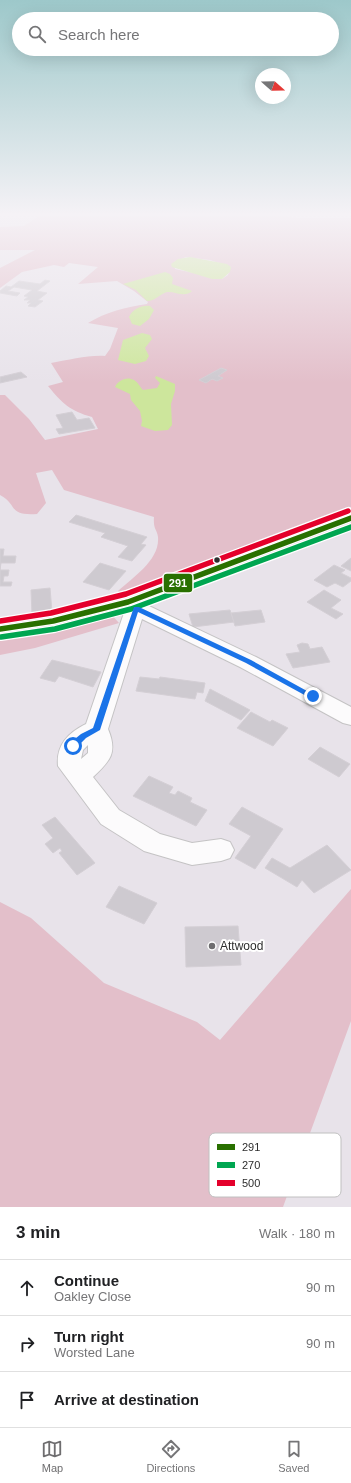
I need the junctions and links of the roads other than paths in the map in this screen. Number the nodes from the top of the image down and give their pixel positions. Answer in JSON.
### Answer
{"nodes":[{"id":1,"x":351,"y":518,"type":"edge"},
{"id":2,"x":132,"y":605,"type":"junction"},
{"id":3,"x":0,"y":629,"type":"edge"},
{"id":4,"x":351,"y":717,"type":"edge"},
{"id":5,"x":221,"y":850,"type":"dead end"}],
"edges":[{"from":1,"to":2,"type":"highway"},
{"from":2,"to":3,"type":"highway"},
{"from":2,"to":4,"type":"street"},
{"from":2,"to":5,"type":"street"}]}
